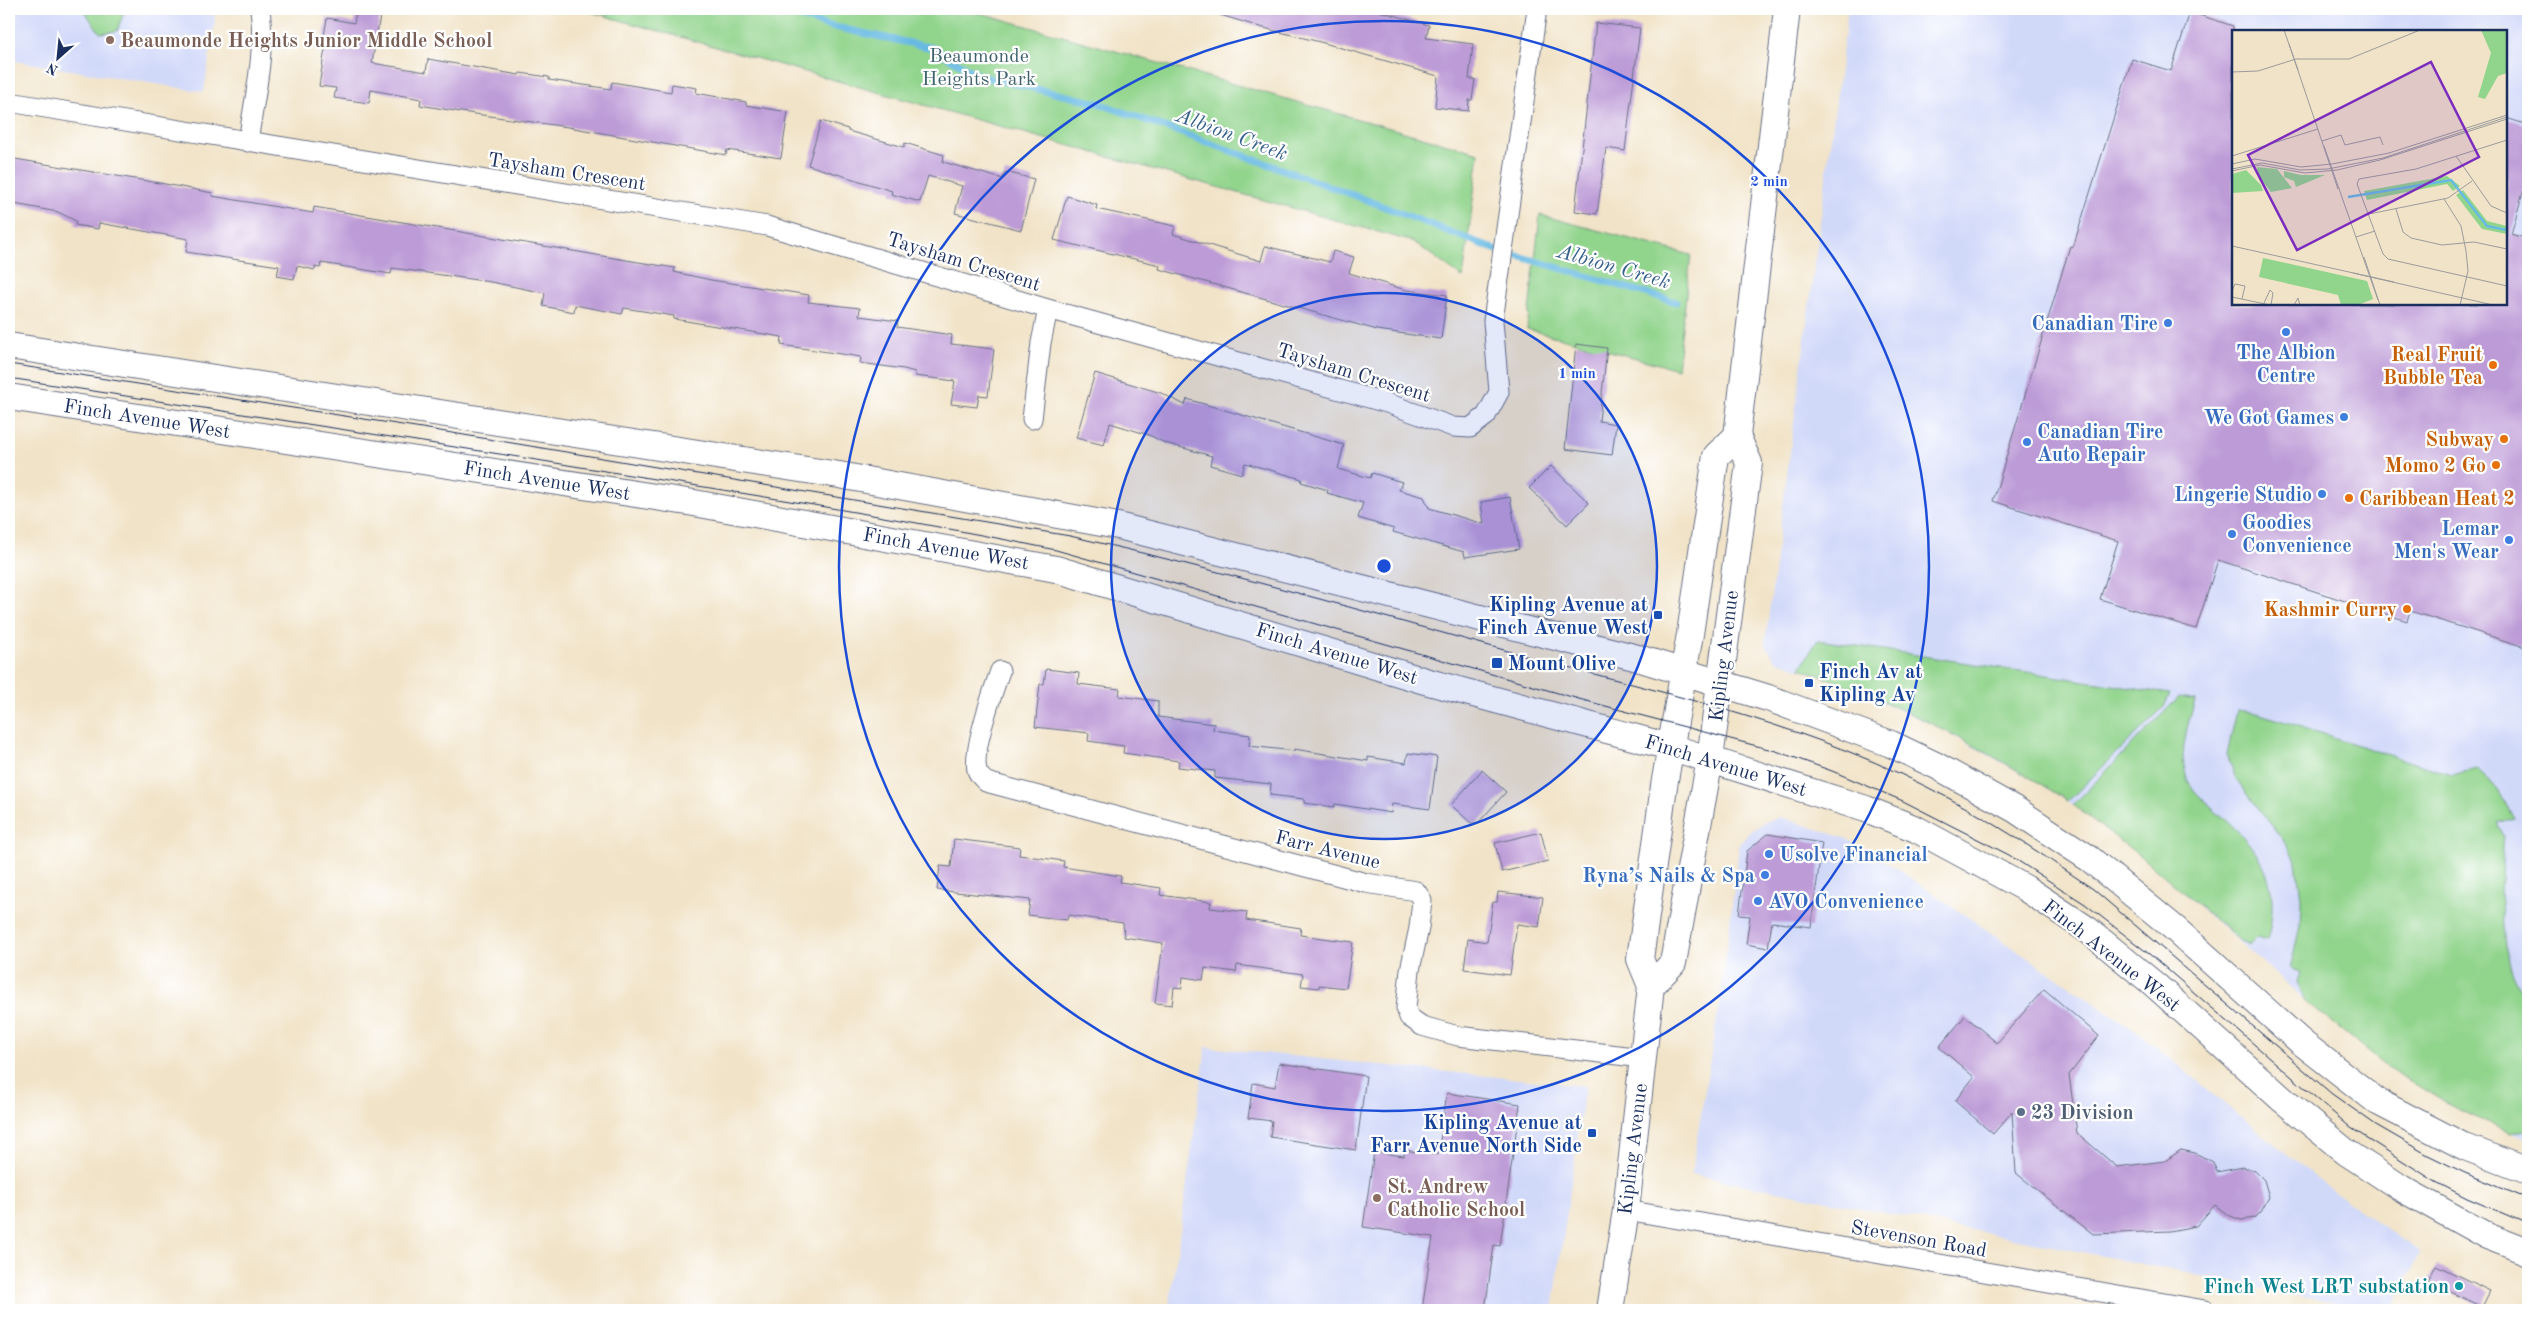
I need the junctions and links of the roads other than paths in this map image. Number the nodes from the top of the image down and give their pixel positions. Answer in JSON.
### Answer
{"nodes":[{"id":1,"x":260,"y":9,"type":"edge"},
{"id":2,"x":1536,"y":9,"type":"edge"},
{"id":3,"x":1788,"y":9,"type":"edge"},
{"id":4,"x":9,"y":102,"type":"edge"},
{"id":5,"x":248,"y":142,"type":"junction"},
{"id":6,"x":1048,"y":309,"type":"junction"},
{"id":7,"x":9,"y":346,"type":"edge"},
{"id":8,"x":9,"y":397,"type":"edge"},
{"id":9,"x":1032,"y":418,"type":"dead end"},
{"id":10,"x":1737,"y":436,"type":"junction"},
{"id":11,"x":1000,"y":671,"type":"dead end"},
{"id":12,"x":1683,"y":672,"type":"junction"},
{"id":13,"x":1720,"y":684,"type":"junction"},
{"id":14,"x":1670,"y":747,"type":"junction"},
{"id":15,"x":1710,"y":759,"type":"junction"},
{"id":16,"x":1651,"y":986,"type":"junction"},
{"id":17,"x":1643,"y":1058,"type":"junction"},
{"id":18,"x":2528,"y":1171,"type":"edge"},
{"id":19,"x":1626,"y":1210,"type":"junction"},
{"id":20,"x":2528,"y":1252,"type":"edge"},
{"id":21,"x":1610,"y":1310,"type":"edge"},
{"id":22,"x":2205,"y":1310,"type":"edge"}],
"edges":[{"from":1,"to":5,"type":"street"},
{"from":2,"to":6,"type":"street","name":"Taysham Crescent"},
{"from":3,"to":10,"type":"main road"},
{"from":4,"to":5,"type":"street","name":"Taysham Crescent"},
{"from":5,"to":6,"type":"street","name":"Taysham Crescent"},
{"from":6,"to":9,"type":"street"},
{"from":7,"to":12,"type":"main road"},
{"from":8,"to":14,"type":"main road","name":"Finch Avenue West"},
{"from":10,"to":12,"type":"main road","name":"Kipling Avenue"},
{"from":10,"to":13,"type":"main road","name":"Kipling Avenue"},
{"from":11,"to":17,"type":"street","name":"Farr Avenue"},
{"from":12,"to":13,"type":"main road"},
{"from":12,"to":14,"type":"main road","name":"Kipling Avenue"},
{"from":13,"to":15,"type":"main road","name":"Kipling Avenue"},
{"from":13,"to":18,"type":"main road"},
{"from":14,"to":15,"type":"main road","name":"Finch Avenue West"},
{"from":14,"to":16,"type":"main road","name":"Kipling Avenue"},
{"from":15,"to":16,"type":"main road","name":"Kipling Avenue"},
{"from":15,"to":20,"type":"main road","name":"Finch Avenue West"},
{"from":16,"to":17,"type":"main road","name":"Kipling Avenue"},
{"from":17,"to":19,"type":"main road","name":"Kipling Avenue"},
{"from":19,"to":21,"type":"main road","name":"Kipling Avenue"},
{"from":19,"to":22,"type":"street","name":"Stevenson Road"}]}
